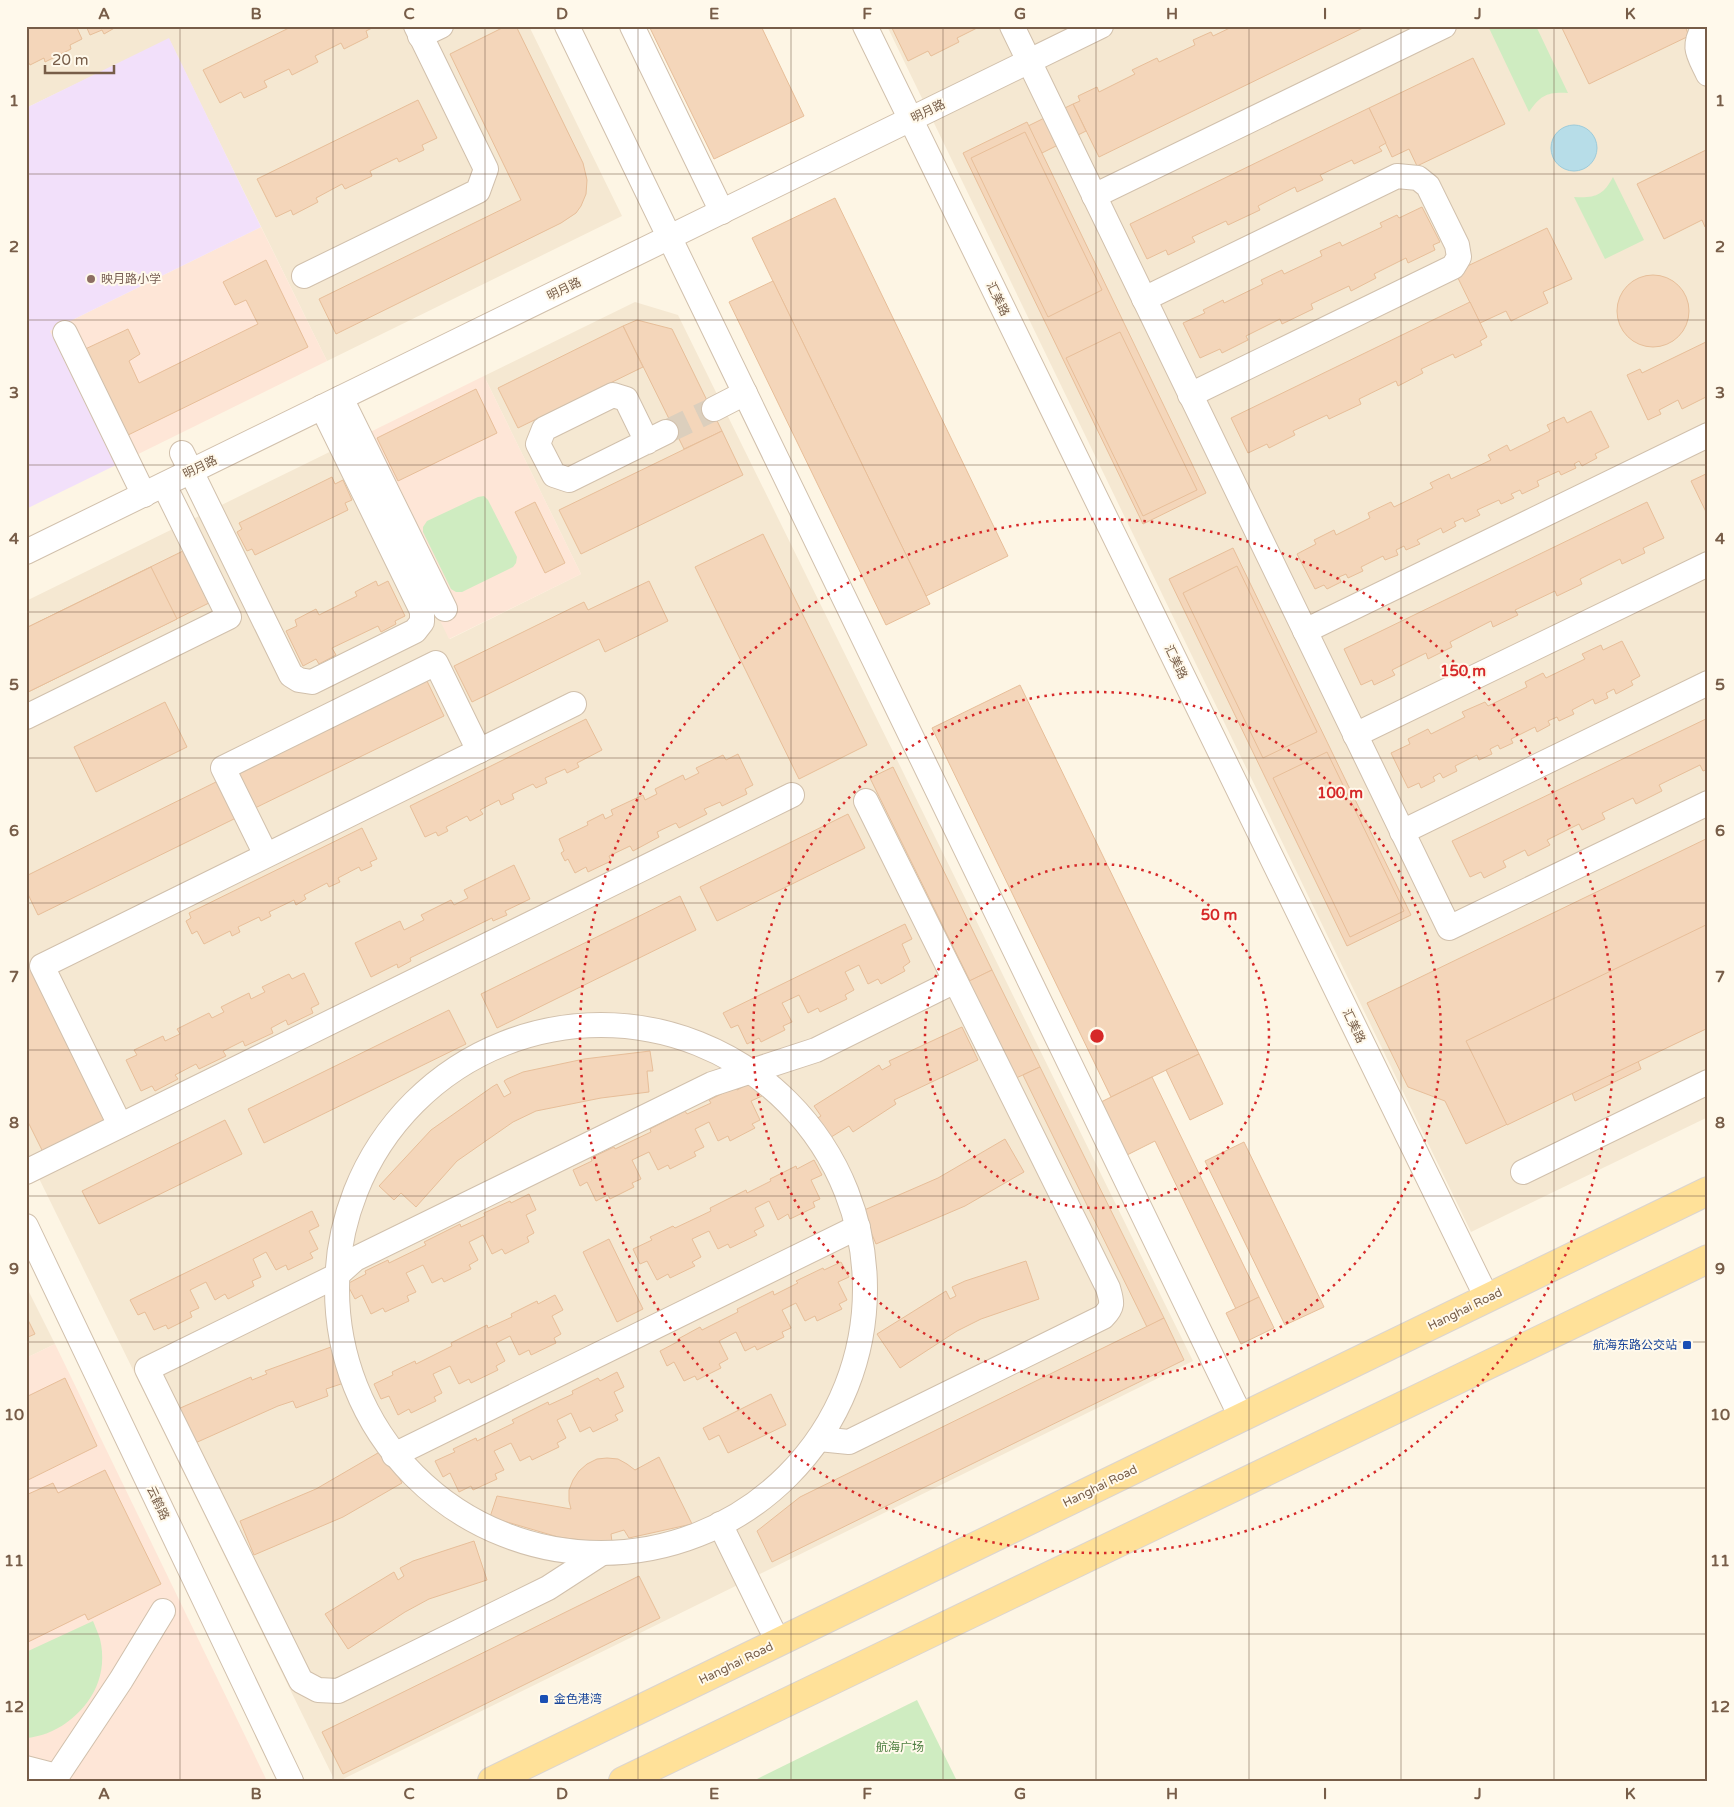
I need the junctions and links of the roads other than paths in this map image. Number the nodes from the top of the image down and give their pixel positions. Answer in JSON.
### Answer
{"nodes":[{"id":1,"x":567,"y":26,"type":"edge"},
{"id":2,"x":632,"y":26,"type":"edge"},
{"id":3,"x":865,"y":26,"type":"edge"},
{"id":4,"x":1012,"y":26,"type":"edge"},
{"id":5,"x":1102,"y":26,"type":"edge"},
{"id":6,"x":1444,"y":26,"type":"edge"},
{"id":7,"x":1704,"y":26,"type":"edge"},
{"id":8,"x":426,"y":30,"type":"edge"},
{"id":9,"x":1029,"y":62,"type":"junction"},
{"id":10,"x":1708,"y":74,"type":"edge"},
{"id":11,"x":910,"y":120,"type":"junction"},
{"id":12,"x":1094,"y":196,"type":"junction"},
{"id":13,"x":722,"y":212,"type":"junction"},
{"id":14,"x":669,"y":238,"type":"junction"},
{"id":15,"x":304,"y":276,"type":"dead end"},
{"id":16,"x":1144,"y":299,"type":"junction"},
{"id":17,"x":65,"y":333,"type":"dead end"},
{"id":18,"x":745,"y":393,"type":"junction"},
{"id":19,"x":1190,"y":395,"type":"junction"},
{"id":20,"x":332,"y":403,"type":"junction"},
{"id":21,"x":714,"y":409,"type":"tunnel mouth"},
{"id":22,"x":1708,"y":435,"type":"edge"},
{"id":23,"x":187,"y":463,"type":"junction"},
{"id":24,"x":154,"y":490,"type":"junction"},
{"id":25,"x":26,"y":552,"type":"edge"},
{"id":26,"x":1708,"y":564,"type":"edge"},
{"id":27,"x":445,"y":609,"type":"dead end"},
{"id":28,"x":1305,"y":632,"type":"junction"},
{"id":29,"x":1708,"y":683,"type":"edge"},
{"id":30,"x":574,"y":704,"type":"dead end"},
{"id":31,"x":26,"y":717,"type":"edge"},
{"id":32,"x":1355,"y":735,"type":"junction"},
{"id":33,"x":479,"y":751,"type":"junction"},
{"id":34,"x":792,"y":795,"type":"dead end"},
{"id":35,"x":866,"y":801,"type":"dead end"},
{"id":36,"x":1708,"y":802,"type":"edge"},
{"id":37,"x":1402,"y":832,"type":"junction"},
{"id":38,"x":266,"y":855,"type":"junction"},
{"id":39,"x":955,"y":981,"type":"junction"},
{"id":40,"x":750,"y":1071,"type":"junction"},
{"id":41,"x":1708,"y":1082,"type":"edge"},
{"id":42,"x":120,"y":1125,"type":"junction"},
{"id":43,"x":26,"y":1172,"type":"edge"},
{"id":44,"x":1523,"y":1172,"type":"dead end"},
{"id":45,"x":1708,"y":1191,"type":"edge"},
{"id":46,"x":26,"y":1226,"type":"edge"},
{"id":47,"x":858,"y":1227,"type":"junction"},
{"id":48,"x":1708,"y":1259,"type":"edge"},
{"id":49,"x":336,"y":1276,"type":"junction"},
{"id":50,"x":1487,"y":1298,"type":"junction"},
{"id":51,"x":1241,"y":1417,"type":"junction"},
{"id":52,"x":819,"y":1439,"type":"junction"},
{"id":53,"x":394,"y":1455,"type":"junction"},
{"id":54,"x":720,"y":1524,"type":"junction"},
{"id":55,"x":602,"y":1554,"type":"junction"},
{"id":56,"x":163,"y":1611,"type":"dead end"},
{"id":57,"x":778,"y":1642,"type":"junction"},
{"id":58,"x":26,"y":1768,"type":"edge"},
{"id":59,"x":58,"y":1778,"type":"edge"},
{"id":60,"x":290,"y":1781,"type":"edge"},
{"id":61,"x":492,"y":1781,"type":"edge"},
{"id":62,"x":623,"y":1781,"type":"edge"}],
"edges":[{"from":1,"to":14,"type":"street"},
{"from":2,"to":13,"type":"street"},
{"from":3,"to":11,"type":"street","name":"汇美路"},
{"from":4,"to":9,"type":"street"},
{"from":5,"to":9,"type":"street","name":"明月路"},
{"from":6,"to":12,"type":"street"},
{"from":7,"to":10,"type":"street"},
{"from":8,"to":15,"type":"street"},
{"from":9,"to":11,"type":"street","name":"明月路"},
{"from":9,"to":12,"type":"street"},
{"from":11,"to":13,"type":"street","name":"明月路"},
{"from":11,"to":50,"type":"street","name":"汇美路"},
{"from":12,"to":16,"type":"street"},
{"from":13,"to":14,"type":"street","name":"明月路"},
{"from":14,"to":18,"type":"street"},
{"from":14,"to":20,"type":"street","name":"明月路"},
{"from":16,"to":19,"type":"street"},
{"from":16,"to":19,"type":"street"},
{"from":17,"to":24,"type":"street"},
{"from":18,"to":21,"type":"street"},
{"from":18,"to":51,"type":"street"},
{"from":19,"to":28,"type":"street"},
{"from":20,"to":23,"type":"street","name":"明月路"},
{"from":20,"to":23,"type":"street"},
{"from":20,"to":27,"type":"street"},
{"from":22,"to":28,"type":"street"},
{"from":23,"to":24,"type":"street","name":"明月路"},
{"from":24,"to":25,"type":"street","name":"明月路"},
{"from":24,"to":31,"type":"street"},
{"from":26,"to":32,"type":"street"},
{"from":28,"to":32,"type":"street"},
{"from":29,"to":37,"type":"street"},
{"from":30,"to":33,"type":"street"},
{"from":32,"to":37,"type":"street"},
{"from":33,"to":38,"type":"street"},
{"from":33,"to":38,"type":"street"},
{"from":34,"to":42,"type":"street"},
{"from":35,"to":39,"type":"street"},
{"from":36,"to":37,"type":"street"},
{"from":38,"to":42,"type":"street"},
{"from":39,"to":40,"type":"street"},
{"from":39,"to":52,"type":"street"},
{"from":40,"to":47,"type":"street"},
{"from":40,"to":49,"type":"street"},
{"from":40,"to":49,"type":"street"},
{"from":41,"to":44,"type":"street"},
{"from":42,"to":43,"type":"street"},
{"from":45,"to":50,"type":"main road","name":"Hanghai Road"},
{"from":46,"to":60,"type":"street","name":"云鹤路"},
{"from":47,"to":52,"type":"street"},
{"from":47,"to":53,"type":"street"},
{"from":48,"to":62,"type":"main road"},
{"from":49,"to":53,"type":"street"},
{"from":49,"to":55,"type":"street"},
{"from":50,"to":51,"type":"main road","name":"Hanghai Road"},
{"from":51,"to":57,"type":"main road","name":"Hanghai Road"},
{"from":52,"to":54,"type":"street"},
{"from":53,"to":55,"type":"street"},
{"from":54,"to":55,"type":"street"},
{"from":54,"to":57,"type":"street"},
{"from":56,"to":59,"type":"street"},
{"from":57,"to":61,"type":"main road","name":"Hanghai Road"},
{"from":58,"to":59,"type":"street"}]}
